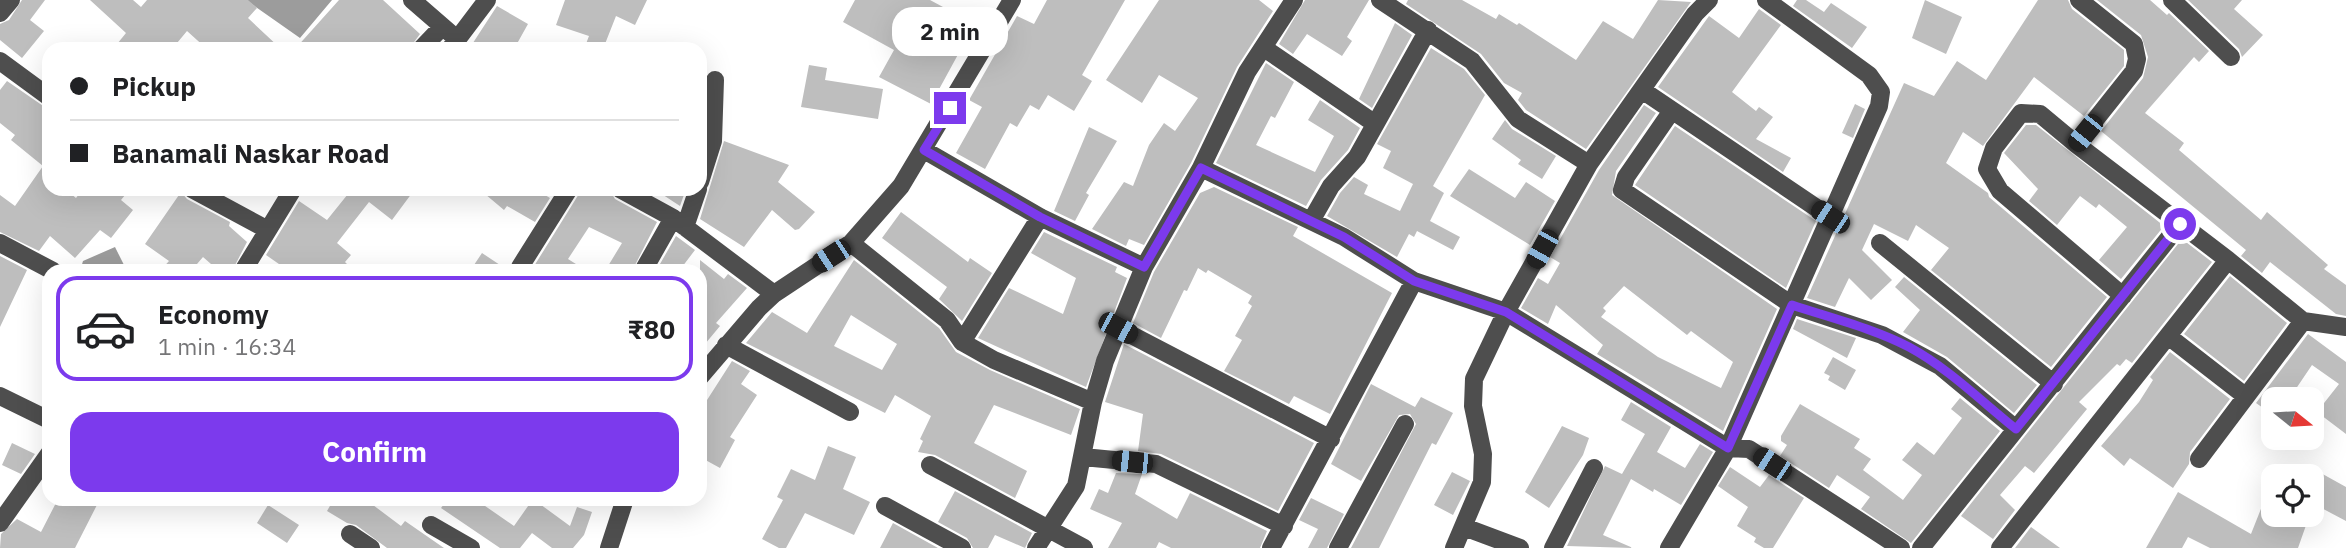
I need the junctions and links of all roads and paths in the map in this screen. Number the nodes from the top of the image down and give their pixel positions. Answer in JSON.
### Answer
{"nodes":[{"id":1,"x":10,"y":0,"type":"edge"},
{"id":2,"x":412,"y":0,"type":"edge"},
{"id":3,"x":487,"y":0,"type":"edge"},
{"id":4,"x":1012,"y":0,"type":"edge"},
{"id":5,"x":1294,"y":0,"type":"edge"},
{"id":6,"x":1380,"y":0,"type":"edge"},
{"id":7,"x":1709,"y":0,"type":"edge"},
{"id":8,"x":1766,"y":0,"type":"edge"},
{"id":9,"x":2079,"y":0,"type":"edge"},
{"id":10,"x":2172,"y":0,"type":"edge"},
{"id":11,"x":0,"y":13,"type":"edge"},
{"id":12,"x":442,"y":27,"type":"junction"},
{"id":13,"x":1428,"y":30,"type":"junction"},
{"id":14,"x":428,"y":42,"type":"edge"},
{"id":15,"x":453,"y":42,"type":"edge"},
{"id":16,"x":456,"y":42,"type":"edge"},
{"id":17,"x":1264,"y":48,"type":"junction"},
{"id":18,"x":2231,"y":57,"type":"dead end"},
{"id":19,"x":0,"y":61,"type":"edge"},
{"id":20,"x":715,"y":80,"type":"dead end"},
{"id":21,"x":1642,"y":90,"type":"junction"},
{"id":22,"x":42,"y":92,"type":"edge"},
{"id":23,"x":1671,"y":112,"type":"junction"},
{"id":24,"x":1374,"y":122,"type":"junction"},
{"id":25,"x":2076,"y":144,"type":"junction"},
{"id":26,"x":924,"y":150,"type":"junction"},
{"id":27,"x":707,"y":160,"type":"edge"},
{"id":28,"x":1589,"y":164,"type":"junction"},
{"id":29,"x":1201,"y":168,"type":"junction"},
{"id":30,"x":205,"y":196,"type":"edge"},
{"id":31,"x":289,"y":196,"type":"edge"},
{"id":32,"x":565,"y":196,"type":"edge"},
{"id":33,"x":633,"y":196,"type":"edge"},
{"id":34,"x":694,"y":196,"type":"edge"},
{"id":35,"x":1040,"y":217,"type":"junction"},
{"id":36,"x":1830,"y":217,"type":"junction"},
{"id":37,"x":1311,"y":221,"type":"junction"},
{"id":38,"x":679,"y":222,"type":"junction"},
{"id":39,"x":2180,"y":224,"type":"junction"},
{"id":40,"x":268,"y":230,"type":"junction"},
{"id":41,"x":0,"y":243,"type":"edge"},
{"id":42,"x":850,"y":243,"type":"junction"},
{"id":43,"x":1880,"y":243,"type":"dead end"},
{"id":44,"x":2228,"y":260,"type":"junction"},
{"id":45,"x":247,"y":264,"type":"edge"},
{"id":46,"x":522,"y":264,"type":"edge"},
{"id":47,"x":648,"y":264,"type":"edge"},
{"id":48,"x":42,"y":265,"type":"edge"},
{"id":49,"x":1144,"y":267,"type":"junction"},
{"id":50,"x":1414,"y":281,"type":"junction"},
{"id":51,"x":774,"y":293,"type":"junction"},
{"id":52,"x":2123,"y":296,"type":"junction"},
{"id":53,"x":1792,"y":305,"type":"junction"},
{"id":54,"x":1506,"y":312,"type":"junction"},
{"id":55,"x":2303,"y":321,"type":"junction"},
{"id":56,"x":2346,"y":327,"type":"edge"},
{"id":57,"x":1118,"y":328,"type":"junction"},
{"id":58,"x":2168,"y":336,"type":"junction"},
{"id":59,"x":962,"y":342,"type":"junction"},
{"id":60,"x":726,"y":345,"type":"junction"},
{"id":61,"x":707,"y":368,"type":"edge"},
{"id":62,"x":2054,"y":384,"type":"junction"},
{"id":63,"x":2244,"y":395,"type":"junction"},
{"id":64,"x":0,"y":396,"type":"edge"},
{"id":65,"x":1093,"y":402,"type":"junction"},
{"id":66,"x":850,"y":412,"type":"dead end"},
{"id":67,"x":42,"y":417,"type":"edge"},
{"id":68,"x":1405,"y":424,"type":"dead end"},
{"id":69,"x":2016,"y":429,"type":"junction"},
{"id":70,"x":1331,"y":439,"type":"junction"},
{"id":71,"x":1728,"y":448,"type":"junction"},
{"id":72,"x":1083,"y":457,"type":"junction"},
{"id":73,"x":2199,"y":459,"type":"dead end"},
{"id":74,"x":42,"y":464,"type":"edge"},
{"id":75,"x":930,"y":465,"type":"dead end"},
{"id":76,"x":1594,"y":468,"type":"dead end"},
{"id":77,"x":623,"y":506,"type":"edge"},
{"id":78,"x":886,"y":506,"type":"dead end"},
{"id":79,"x":0,"y":523,"type":"edge"},
{"id":80,"x":431,"y":525,"type":"dead end"},
{"id":81,"x":1284,"y":526,"type":"junction"},
{"id":82,"x":1464,"y":527,"type":"junction"},
{"id":83,"x":1050,"y":529,"type":"junction"},
{"id":84,"x":350,"y":534,"type":"dead end"},
{"id":85,"x":371,"y":548,"type":"edge"},
{"id":86,"x":471,"y":548,"type":"edge"},
{"id":87,"x":609,"y":548,"type":"edge"},
{"id":88,"x":962,"y":548,"type":"edge"},
{"id":89,"x":1036,"y":548,"type":"edge"},
{"id":90,"x":1084,"y":548,"type":"edge"},
{"id":91,"x":1271,"y":548,"type":"edge"},
{"id":92,"x":1338,"y":548,"type":"edge"},
{"id":93,"x":1454,"y":548,"type":"edge"},
{"id":94,"x":1520,"y":548,"type":"edge"},
{"id":95,"x":1553,"y":548,"type":"edge"},
{"id":96,"x":1669,"y":548,"type":"edge"},
{"id":97,"x":1902,"y":548,"type":"edge"},
{"id":98,"x":1921,"y":548,"type":"edge"},
{"id":99,"x":2000,"y":548,"type":"edge"}],
"edges":[{"from":1,"to":11,"type":"street"},
{"from":2,"to":12,"type":"street"},
{"from":3,"to":16,"type":"street"},
{"from":4,"to":26,"type":"street"},
{"from":5,"to":17,"type":"street"},
{"from":6,"to":13,"type":"street"},
{"from":7,"to":21,"type":"street"},
{"from":8,"to":36,"type":"street"},
{"from":9,"to":25,"type":"street"},
{"from":10,"to":18,"type":"street"},
{"from":12,"to":14,"type":"street"},
{"from":12,"to":15,"type":"street"},
{"from":13,"to":24,"type":"street"},
{"from":13,"to":28,"type":"street"},
{"from":17,"to":24,"type":"street"},
{"from":17,"to":29,"type":"street"},
{"from":19,"to":22,"type":"street"},
{"from":20,"to":27,"type":"street"},
{"from":21,"to":23,"type":"street"},
{"from":21,"to":28,"type":"street"},
{"from":23,"to":36,"type":"street"},
{"from":23,"to":53,"type":"street"},
{"from":24,"to":37,"type":"street"},
{"from":25,"to":39,"type":"street"},
{"from":25,"to":52,"type":"street"},
{"from":26,"to":35,"type":"street"},
{"from":26,"to":42,"type":"street"},
{"from":28,"to":54,"type":"street"},
{"from":29,"to":37,"type":"street"},
{"from":29,"to":49,"type":"street"},
{"from":30,"to":40,"type":"street"},
{"from":31,"to":40,"type":"street"},
{"from":32,"to":46,"type":"street"},
{"from":33,"to":38,"type":"street"},
{"from":34,"to":38,"type":"street"},
{"from":35,"to":49,"type":"street"},
{"from":35,"to":59,"type":"street"},
{"from":36,"to":53,"type":"street"},
{"from":37,"to":50,"type":"street"},
{"from":38,"to":47,"type":"street"},
{"from":38,"to":51,"type":"street"},
{"from":39,"to":44,"type":"street"},
{"from":39,"to":52,"type":"street"},
{"from":40,"to":45,"type":"street"},
{"from":41,"to":48,"type":"street"},
{"from":42,"to":51,"type":"street"},
{"from":42,"to":59,"type":"street"},
{"from":43,"to":62,"type":"street"},
{"from":44,"to":55,"type":"street"},
{"from":44,"to":58,"type":"street"},
{"from":49,"to":57,"type":"street"},
{"from":50,"to":54,"type":"street"},
{"from":50,"to":70,"type":"street"},
{"from":51,"to":60,"type":"street"},
{"from":52,"to":62,"type":"street"},
{"from":53,"to":69,"type":"street"},
{"from":53,"to":71,"type":"street"},
{"from":54,"to":71,"type":"street"},
{"from":54,"to":82,"type":"street"},
{"from":55,"to":56,"type":"street"},
{"from":55,"to":63,"type":"street"},
{"from":57,"to":65,"type":"street"},
{"from":57,"to":70,"type":"street"},
{"from":58,"to":63,"type":"street"},
{"from":58,"to":99,"type":"street"},
{"from":59,"to":65,"type":"street"},
{"from":60,"to":61,"type":"street"},
{"from":60,"to":66,"type":"street"},
{"from":62,"to":69,"type":"street"},
{"from":63,"to":73,"type":"street"},
{"from":64,"to":67,"type":"street"},
{"from":65,"to":72,"type":"street"},
{"from":68,"to":92,"type":"street"},
{"from":69,"to":98,"type":"street"},
{"from":70,"to":81,"type":"street"},
{"from":71,"to":96,"type":"street"},
{"from":71,"to":97,"type":"street"},
{"from":72,"to":81,"type":"street"},
{"from":72,"to":83,"type":"street"},
{"from":74,"to":79,"type":"street"},
{"from":75,"to":83,"type":"street"},
{"from":76,"to":95,"type":"street"},
{"from":77,"to":87,"type":"street"},
{"from":78,"to":88,"type":"street"},
{"from":80,"to":86,"type":"street"},
{"from":81,"to":91,"type":"street"},
{"from":82,"to":93,"type":"street"},
{"from":82,"to":94,"type":"street"},
{"from":83,"to":89,"type":"street"},
{"from":83,"to":90,"type":"street"},
{"from":84,"to":85,"type":"street"}]}
